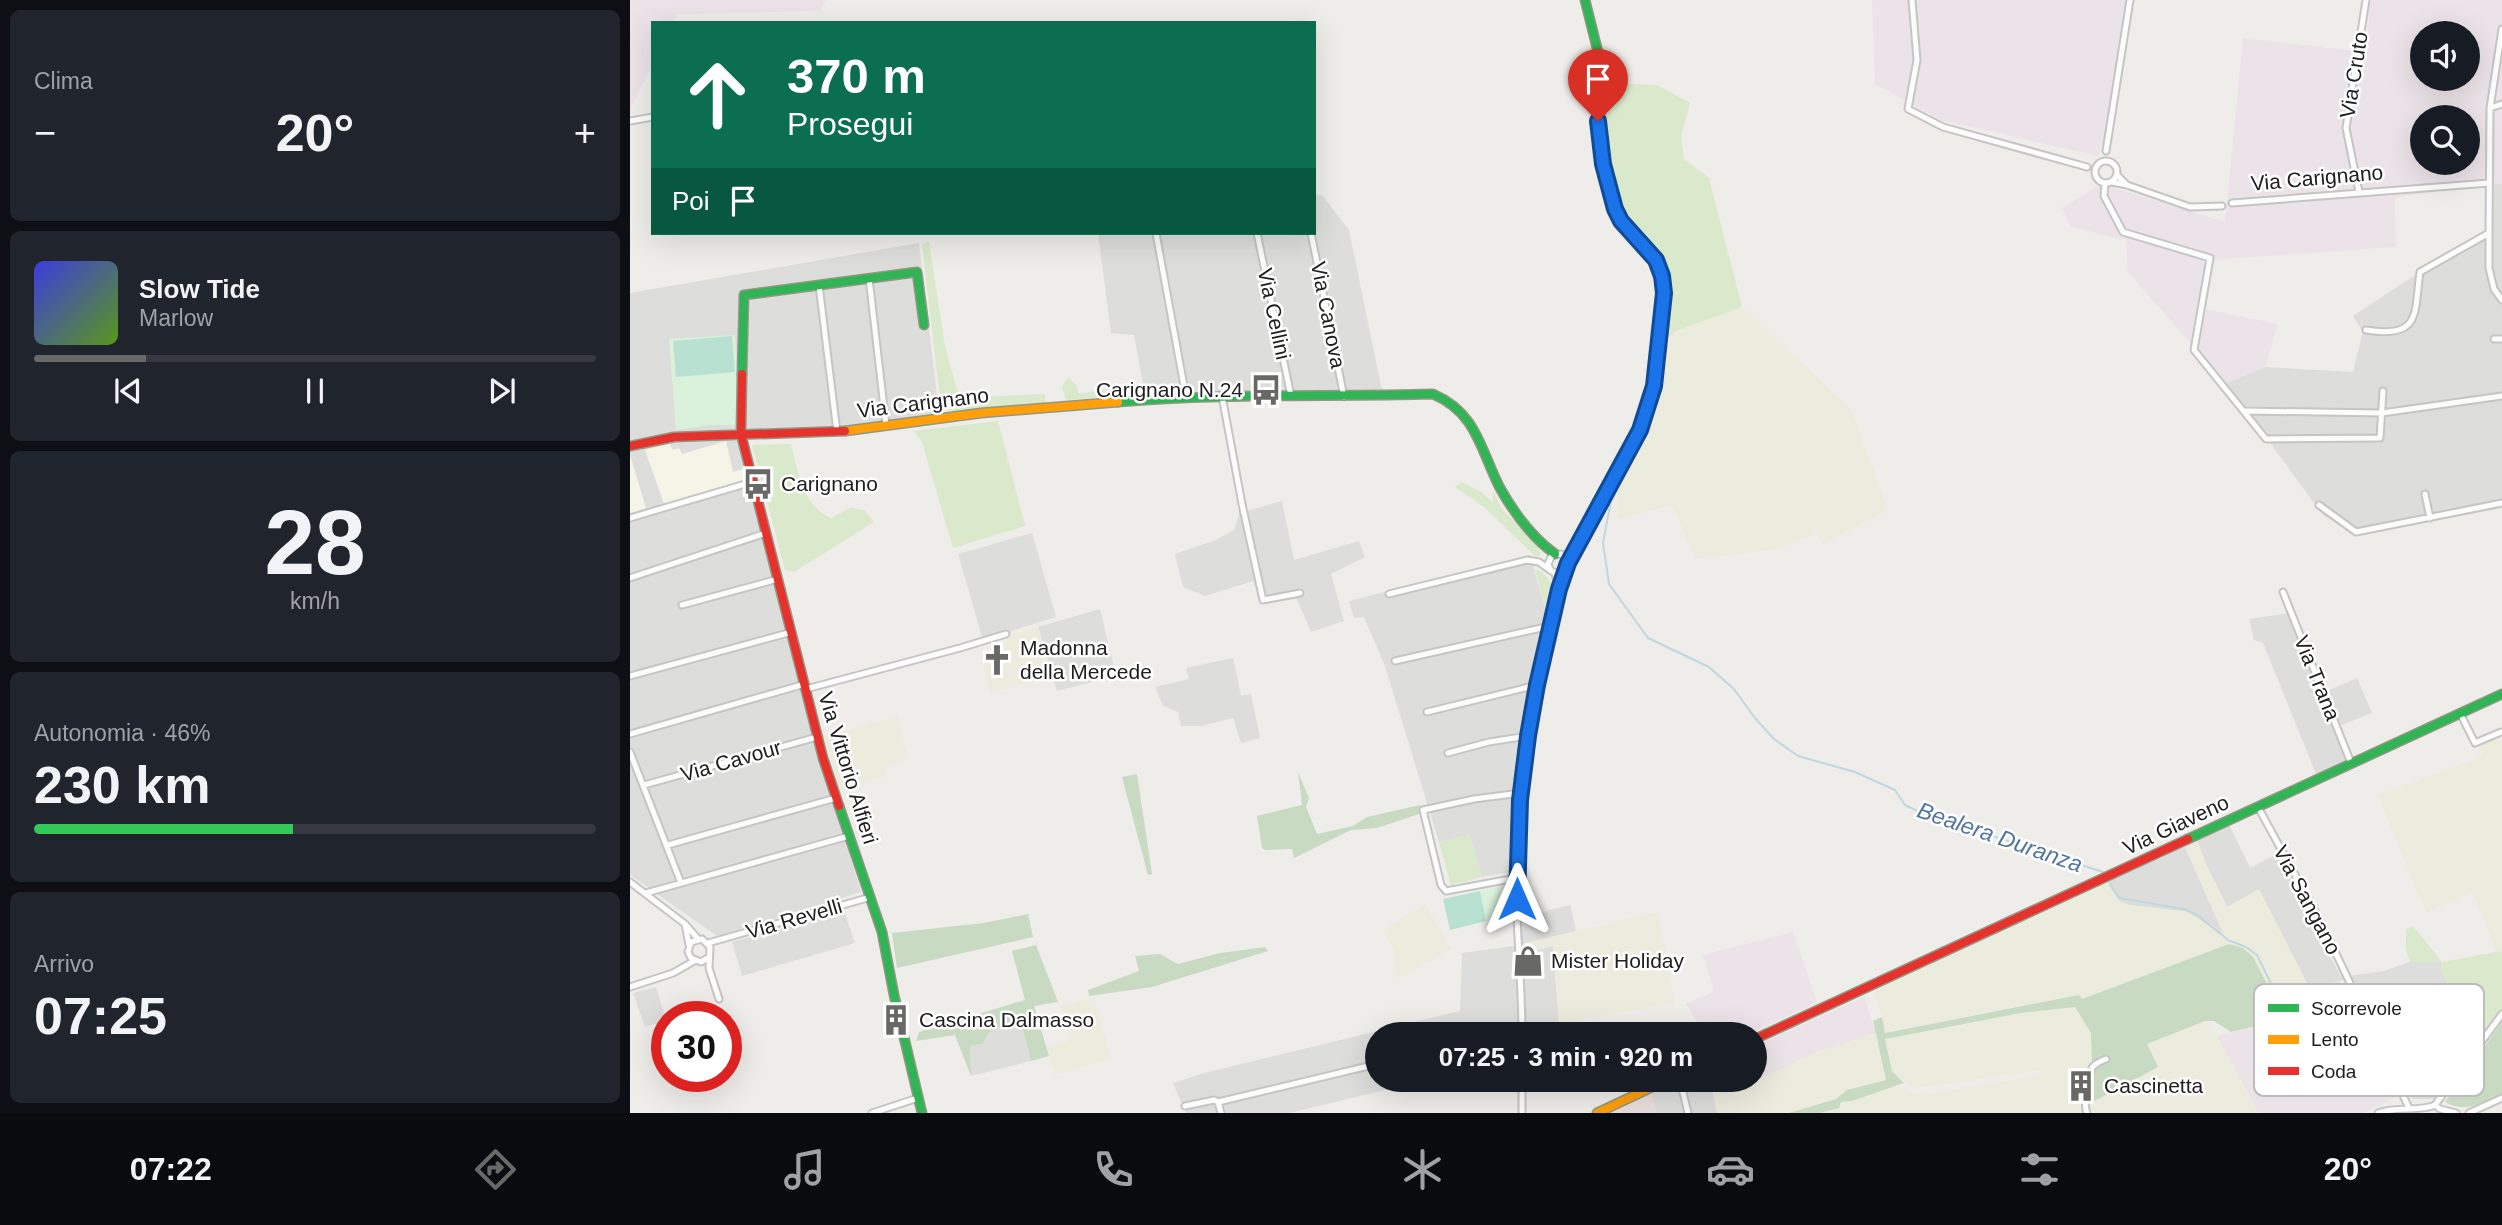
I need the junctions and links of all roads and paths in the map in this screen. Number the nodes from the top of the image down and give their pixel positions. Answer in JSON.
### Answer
{"nodes":[{"id":1,"x":1586,"y":0,"type":"edge"},
{"id":2,"x":1912,"y":0,"type":"edge"},
{"id":3,"x":2130,"y":0,"type":"edge"},
{"id":4,"x":2366,"y":0,"type":"edge"},
{"id":5,"x":2502,"y":29,"type":"edge"},
{"id":6,"x":2502,"y":104,"type":"edge"},
{"id":7,"x":2490,"y":108,"type":"junction"},
{"id":8,"x":651,"y":117,"type":"edge"},
{"id":9,"x":630,"y":121,"type":"edge"},
{"id":10,"x":2106,"y":151,"type":"junction"},
{"id":11,"x":2112,"y":163,"type":"junction"},
{"id":12,"x":2100,"y":164,"type":"junction"},
{"id":13,"x":2087,"y":167,"type":"junction"},
{"id":14,"x":2095,"y":173,"type":"junction"},
{"id":15,"x":2117,"y":175,"type":"junction"},
{"id":16,"x":2108,"y":182,"type":"junction"},
{"id":17,"x":2489,"y":183,"type":"junction"},
{"id":18,"x":2127,"y":185,"type":"junction"},
{"id":19,"x":2359,"y":192,"type":"junction"},
{"id":20,"x":2232,"y":203,"type":"dead end"},
{"id":21,"x":2222,"y":206,"type":"dead end"},
{"id":22,"x":2489,"y":233,"type":"junction"},
{"id":23,"x":1156,"y":235,"type":"edge"},
{"id":24,"x":1257,"y":235,"type":"edge"},
{"id":25,"x":1311,"y":235,"type":"edge"},
{"id":26,"x":869,"y":278,"type":"junction"},
{"id":27,"x":819,"y":285,"type":"junction"},
{"id":28,"x":2502,"y":300,"type":"edge"},
{"id":29,"x":924,"y":325,"type":"dead end"},
{"id":30,"x":2366,"y":330,"type":"dead end"},
{"id":31,"x":2494,"y":339,"type":"dead end"},
{"id":32,"x":2502,"y":339,"type":"edge"},
{"id":33,"x":2383,"y":391,"type":"dead end"},
{"id":34,"x":1222,"y":396,"type":"junction"},
{"id":35,"x":1291,"y":396,"type":"junction"},
{"id":36,"x":2502,"y":396,"type":"edge"},
{"id":37,"x":1186,"y":397,"type":"junction"},
{"id":38,"x":1345,"y":397,"type":"junction"},
{"id":39,"x":2245,"y":411,"type":"junction"},
{"id":40,"x":2382,"y":413,"type":"junction"},
{"id":41,"x":886,"y":425,"type":"junction"},
{"id":42,"x":837,"y":432,"type":"junction"},
{"id":43,"x":741,"y":434,"type":"junction"},
{"id":44,"x":630,"y":446,"type":"edge"},
{"id":45,"x":752,"y":482,"type":"junction"},
{"id":46,"x":2425,"y":494,"type":"dead end"},
{"id":47,"x":2502,"y":503,"type":"edge"},
{"id":48,"x":2319,"y":505,"type":"dead end"},
{"id":49,"x":630,"y":518,"type":"edge"},
{"id":50,"x":2430,"y":518,"type":"junction"},
{"id":51,"x":766,"y":533,"type":"junction"},
{"id":52,"x":1551,"y":557,"type":"junction"},
{"id":53,"x":1567,"y":560,"type":"junction"},
{"id":54,"x":1539,"y":562,"type":"junction"},
{"id":55,"x":1552,"y":572,"type":"junction"},
{"id":56,"x":1564,"y":572,"type":"junction"},
{"id":57,"x":630,"y":578,"type":"edge"},
{"id":58,"x":778,"y":579,"type":"junction"},
{"id":59,"x":1559,"y":589,"type":"junction"},
{"id":60,"x":2283,"y":592,"type":"dead end"},
{"id":61,"x":1300,"y":593,"type":"dead end"},
{"id":62,"x":1389,"y":594,"type":"dead end"},
{"id":63,"x":682,"y":605,"type":"dead end"},
{"id":64,"x":1550,"y":626,"type":"junction"},
{"id":65,"x":792,"y":632,"type":"junction"},
{"id":66,"x":1006,"y":634,"type":"dead end"},
{"id":67,"x":1395,"y":661,"type":"dead end"},
{"id":68,"x":630,"y":676,"type":"edge"},
{"id":69,"x":1537,"y":685,"type":"junction"},
{"id":70,"x":805,"y":686,"type":"junction"},
{"id":71,"x":2502,"y":694,"type":"edge"},
{"id":72,"x":1427,"y":712,"type":"dead end"},
{"id":73,"x":2460,"y":713,"type":"junction"},
{"id":74,"x":2501,"y":732,"type":"edge"},
{"id":75,"x":630,"y":734,"type":"edge"},
{"id":76,"x":1528,"y":736,"type":"junction"},
{"id":77,"x":817,"y":737,"type":"junction"},
{"id":78,"x":630,"y":752,"type":"edge"},
{"id":79,"x":1448,"y":753,"type":"dead end"},
{"id":80,"x":2351,"y":763,"type":"junction"},
{"id":81,"x":644,"y":786,"type":"junction"},
{"id":82,"x":1521,"y":793,"type":"junction"},
{"id":83,"x":836,"y":798,"type":"junction"},
{"id":84,"x":2258,"y":807,"type":"junction"},
{"id":85,"x":849,"y":836,"type":"junction"},
{"id":86,"x":668,"y":845,"type":"junction"},
{"id":87,"x":1517,"y":878,"type":"junction"},
{"id":88,"x":630,"y":882,"type":"edge"},
{"id":89,"x":681,"y":883,"type":"junction"},
{"id":90,"x":646,"y":893,"type":"junction"},
{"id":91,"x":871,"y":897,"type":"junction"},
{"id":92,"x":685,"y":924,"type":"junction"},
{"id":93,"x":698,"y":939,"type":"junction"},
{"id":94,"x":689,"y":945,"type":"junction"},
{"id":95,"x":709,"y":946,"type":"junction"},
{"id":96,"x":689,"y":955,"type":"junction"},
{"id":97,"x":708,"y":958,"type":"junction"},
{"id":98,"x":694,"y":961,"type":"junction"},
{"id":99,"x":701,"y":962,"type":"junction"},
{"id":100,"x":684,"y":968,"type":"junction"},
{"id":101,"x":709,"y":968,"type":"junction"},
{"id":102,"x":2350,"y":984,"type":"edge"},
{"id":103,"x":630,"y":987,"type":"edge"},
{"id":104,"x":719,"y":999,"type":"dead end"},
{"id":105,"x":2502,"y":1014,"type":"edge"},
{"id":106,"x":1522,"y":1022,"type":"edge"},
{"id":107,"x":1767,"y":1033,"type":"edge"},
{"id":108,"x":2484,"y":1038,"type":"edge"},
{"id":109,"x":2106,"y":1059,"type":"dead end"},
{"id":110,"x":1365,"y":1067,"type":"edge"},
{"id":111,"x":1522,"y":1092,"type":"edge"},
{"id":112,"x":1642,"y":1092,"type":"edge"},
{"id":113,"x":1683,"y":1092,"type":"edge"},
{"id":114,"x":2403,"y":1096,"type":"edge"},
{"id":115,"x":2442,"y":1096,"type":"edge"},
{"id":116,"x":918,"y":1098,"type":"junction"},
{"id":117,"x":2502,"y":1098,"type":"edge"},
{"id":118,"x":1218,"y":1102,"type":"junction"},
{"id":119,"x":2435,"y":1105,"type":"junction"},
{"id":120,"x":1185,"y":1106,"type":"dead end"},
{"id":121,"x":2409,"y":1108,"type":"junction"},
{"id":122,"x":872,"y":1113,"type":"edge"},
{"id":123,"x":922,"y":1113,"type":"edge"},
{"id":124,"x":1221,"y":1113,"type":"edge"},
{"id":125,"x":1522,"y":1113,"type":"edge"},
{"id":126,"x":1597,"y":1113,"type":"edge"},
{"id":127,"x":1688,"y":1113,"type":"edge"},
{"id":128,"x":2087,"y":1113,"type":"edge"},
{"id":129,"x":2378,"y":1113,"type":"edge"},
{"id":130,"x":2456,"y":1113,"type":"edge"},
{"id":131,"x":2469,"y":1113,"type":"edge"}],
"edges":[{"from":1,"to":53,"type":"street"},
{"from":2,"to":13,"type":"street"},
{"from":3,"to":10,"type":"street"},
{"from":4,"to":19,"type":"street","name":"Via Cruto"},
{"from":5,"to":7,"type":"street"},
{"from":6,"to":7,"type":"street"},
{"from":7,"to":17,"type":"street"},
{"from":8,"to":9,"type":"street"},
{"from":10,"to":11,"type":"street"},
{"from":10,"to":12,"type":"street"},
{"from":11,"to":12,"type":"street"},
{"from":11,"to":15,"type":"street"},
{"from":12,"to":13,"type":"street"},
{"from":12,"to":14,"type":"street"},
{"from":13,"to":14,"type":"street"},
{"from":14,"to":16,"type":"street"},
{"from":15,"to":16,"type":"street"},
{"from":15,"to":18,"type":"street"},
{"from":16,"to":18,"type":"street"},
{"from":16,"to":39,"type":"street"},
{"from":17,"to":19,"type":"street","name":"Via Carignano"},
{"from":17,"to":22,"type":"street"},
{"from":18,"to":21,"type":"street"},
{"from":19,"to":20,"type":"street","name":"Via Carignano"},
{"from":22,"to":28,"type":"street"},
{"from":22,"to":30,"type":"street"},
{"from":23,"to":37,"type":"street"},
{"from":24,"to":35,"type":"street","name":"Via Cellini"},
{"from":25,"to":38,"type":"street","name":"Via Canova"},
{"from":26,"to":27,"type":"street"},
{"from":26,"to":29,"type":"street"},
{"from":26,"to":41,"type":"street"},
{"from":27,"to":42,"type":"street"},
{"from":27,"to":43,"type":"street","name":"Via Vittorio Alfieri"},
{"from":31,"to":32,"type":"street"},
{"from":33,"to":40,"type":"street"},
{"from":34,"to":35,"type":"street","name":"Via Carignano"},
{"from":34,"to":37,"type":"street","name":"Via Carignano"},
{"from":34,"to":61,"type":"street"},
{"from":35,"to":38,"type":"street","name":"Via Carignano"},
{"from":36,"to":40,"type":"street"},
{"from":37,"to":41,"type":"street","name":"Via Carignano"},
{"from":38,"to":52,"type":"street","name":"Via Carignano"},
{"from":39,"to":40,"type":"street"},
{"from":39,"to":40,"type":"street"},
{"from":41,"to":42,"type":"street","name":"Via Carignano"},
{"from":42,"to":43,"type":"street","name":"Via Carignano"},
{"from":43,"to":44,"type":"street","name":"Via Carignano"},
{"from":43,"to":45,"type":"street","name":"Via Vittorio Alfieri"},
{"from":45,"to":49,"type":"street"},
{"from":45,"to":51,"type":"street","name":"Via Vittorio Alfieri"},
{"from":46,"to":50,"type":"street"},
{"from":47,"to":50,"type":"street"},
{"from":48,"to":50,"type":"street"},
{"from":51,"to":57,"type":"street"},
{"from":51,"to":58,"type":"street","name":"Via Vittorio Alfieri"},
{"from":52,"to":53,"type":"street"},
{"from":52,"to":54,"type":"street"},
{"from":52,"to":55,"type":"street"},
{"from":53,"to":56,"type":"street"},
{"from":54,"to":55,"type":"street"},
{"from":54,"to":62,"type":"street"},
{"from":55,"to":56,"type":"street"},
{"from":55,"to":59,"type":"street"},
{"from":56,"to":59,"type":"street"},
{"from":58,"to":63,"type":"street"},
{"from":58,"to":65,"type":"street","name":"Via Vittorio Alfieri"},
{"from":59,"to":64,"type":"street"},
{"from":60,"to":80,"type":"street","name":"Via Trana"},
{"from":64,"to":67,"type":"street"},
{"from":64,"to":69,"type":"street"},
{"from":65,"to":68,"type":"street"},
{"from":65,"to":70,"type":"street","name":"Via Vittorio Alfieri"},
{"from":66,"to":70,"type":"street"},
{"from":69,"to":72,"type":"street"},
{"from":69,"to":76,"type":"street"},
{"from":70,"to":75,"type":"street"},
{"from":70,"to":77,"type":"street","name":"Via Vittorio Alfieri"},
{"from":71,"to":73,"type":"street","name":"Via Giaveno"},
{"from":73,"to":74,"type":"street"},
{"from":73,"to":80,"type":"street","name":"Via Giaveno"},
{"from":76,"to":79,"type":"street"},
{"from":76,"to":82,"type":"street"},
{"from":77,"to":81,"type":"street","name":"Via Cavour"},
{"from":77,"to":83,"type":"street","name":"Via Vittorio Alfieri"},
{"from":78,"to":81,"type":"street"},
{"from":80,"to":84,"type":"street","name":"Via Giaveno"},
{"from":81,"to":86,"type":"street"},
{"from":82,"to":87,"type":"street"},
{"from":82,"to":87,"type":"street"},
{"from":83,"to":85,"type":"street","name":"Via Vittorio Alfieri"},
{"from":83,"to":86,"type":"street"},
{"from":84,"to":102,"type":"street","name":"Via Sangano"},
{"from":84,"to":107,"type":"street","name":"Via Giaveno"},
{"from":85,"to":89,"type":"street"},
{"from":85,"to":91,"type":"street","name":"Via Vittorio Alfieri"},
{"from":86,"to":89,"type":"street"},
{"from":87,"to":106,"type":"street"},
{"from":88,"to":90,"type":"street"},
{"from":89,"to":90,"type":"street"},
{"from":90,"to":92,"type":"street"},
{"from":91,"to":95,"type":"street","name":"Via Revelli"},
{"from":91,"to":116,"type":"street","name":"Via Vittorio Alfieri"},
{"from":92,"to":93,"type":"street"},
{"from":92,"to":94,"type":"street"},
{"from":93,"to":94,"type":"street"},
{"from":93,"to":95,"type":"street"},
{"from":94,"to":96,"type":"street"},
{"from":95,"to":97,"type":"street"},
{"from":96,"to":98,"type":"street"},
{"from":96,"to":100,"type":"street"},
{"from":97,"to":99,"type":"street"},
{"from":97,"to":101,"type":"street"},
{"from":98,"to":99,"type":"street"},
{"from":98,"to":100,"type":"street"},
{"from":99,"to":101,"type":"street"},
{"from":100,"to":103,"type":"street"},
{"from":101,"to":104,"type":"street"},
{"from":105,"to":108,"type":"street"},
{"from":109,"to":128,"type":"street"},
{"from":110,"to":118,"type":"street"},
{"from":111,"to":125,"type":"street"},
{"from":112,"to":126,"type":"street"},
{"from":113,"to":127,"type":"street"},
{"from":114,"to":121,"type":"street","name":"Via Sangano"},
{"from":115,"to":119,"type":"street"},
{"from":116,"to":122,"type":"street"},
{"from":116,"to":123,"type":"street","name":"Via Vittorio Alfieri"},
{"from":117,"to":131,"type":"street"},
{"from":118,"to":120,"type":"street"},
{"from":118,"to":124,"type":"street"},
{"from":119,"to":121,"type":"street"},
{"from":119,"to":130,"type":"street"},
{"from":121,"to":129,"type":"street"}]}
